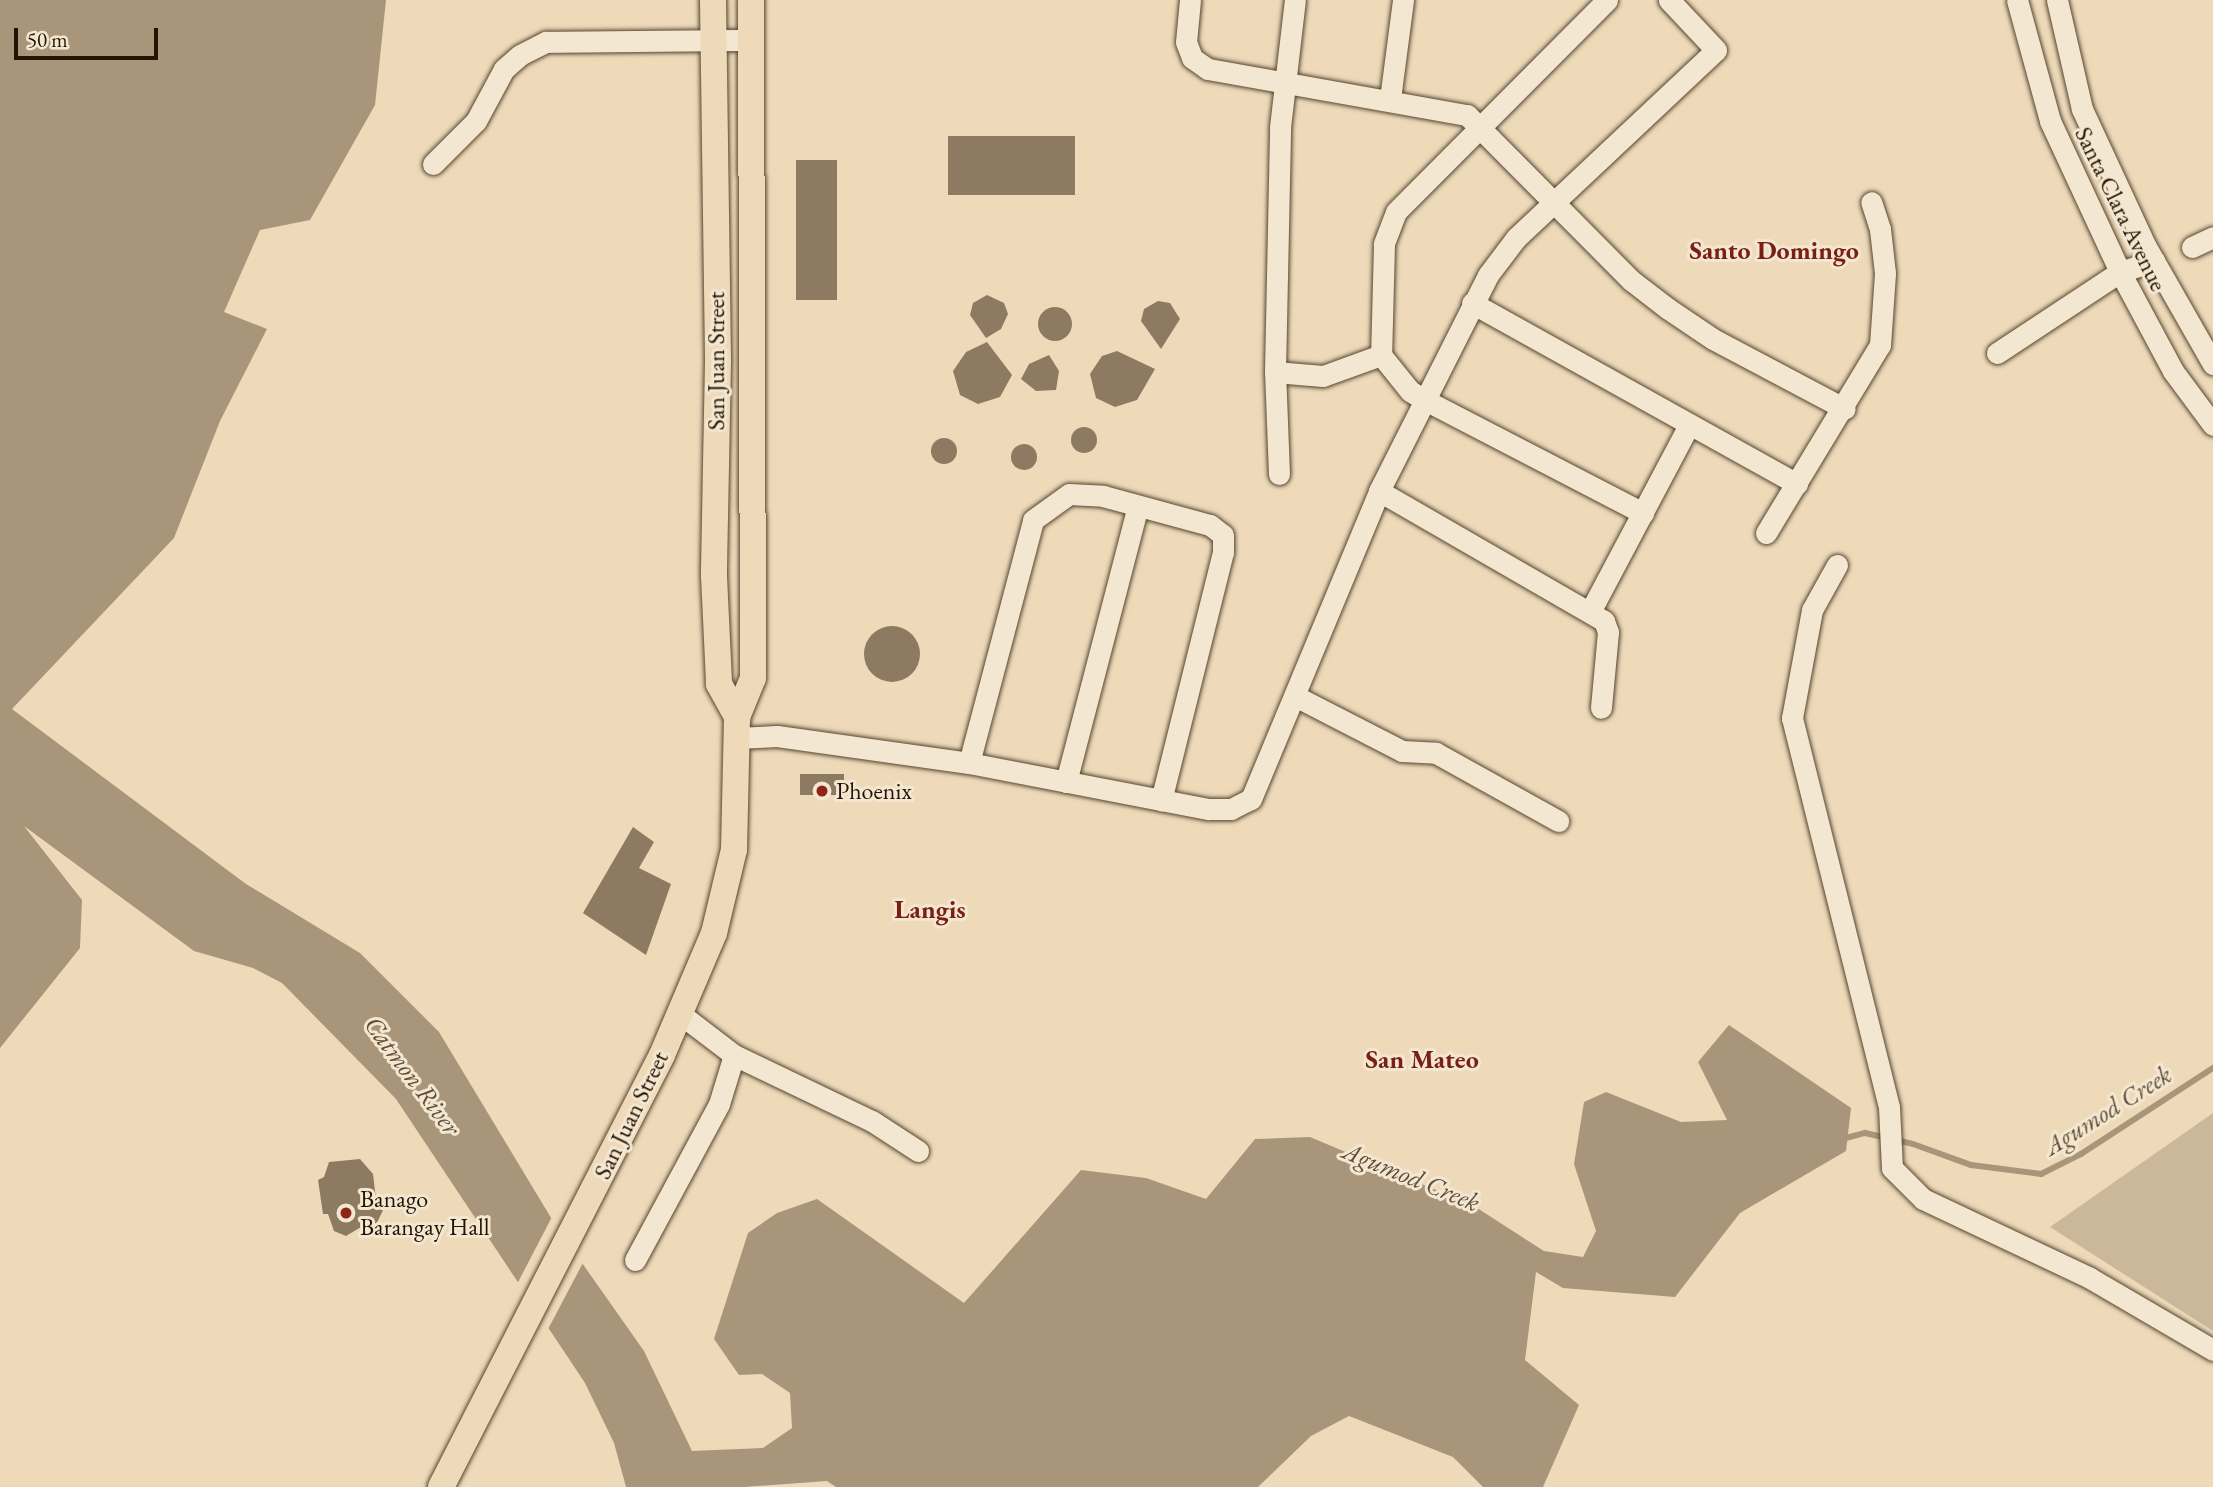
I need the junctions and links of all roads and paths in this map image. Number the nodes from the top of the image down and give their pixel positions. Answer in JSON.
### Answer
{"nodes":[{"id":1,"x":713,"y":0,"type":"edge"},
{"id":2,"x":751,"y":0,"type":"edge"},
{"id":3,"x":1190,"y":0,"type":"edge"},
{"id":4,"x":1295,"y":0,"type":"edge"},
{"id":5,"x":1403,"y":0,"type":"edge"},
{"id":6,"x":1607,"y":0,"type":"edge"},
{"id":7,"x":1669,"y":0,"type":"edge"},
{"id":8,"x":2017,"y":0,"type":"edge"},
{"id":9,"x":2057,"y":0,"type":"edge"},
{"id":10,"x":713,"y":40,"type":"junction"},
{"id":11,"x":752,"y":40,"type":"junction"},
{"id":12,"x":1282,"y":82,"type":"junction"},
{"id":13,"x":1390,"y":99,"type":"junction"},
{"id":14,"x":1479,"y":123,"type":"junction"},
{"id":15,"x":433,"y":164,"type":"dead end"},
{"id":16,"x":1871,"y":202,"type":"dead end"},
{"id":17,"x":1554,"y":203,"type":"junction"},
{"id":18,"x":2213,"y":237,"type":"edge"},
{"id":19,"x":2192,"y":247,"type":"dead end"},
{"id":20,"x":2154,"y":261,"type":"junction"},
{"id":21,"x":2120,"y":272,"type":"junction"},
{"id":22,"x":1472,"y":303,"type":"junction"},
{"id":23,"x":1997,"y":353,"type":"dead end"},
{"id":24,"x":1381,"y":355,"type":"junction"},
{"id":25,"x":2213,"y":364,"type":"edge"},
{"id":26,"x":1275,"y":372,"type":"junction"},
{"id":27,"x":1423,"y":399,"type":"junction"},
{"id":28,"x":1845,"y":409,"type":"junction"},
{"id":29,"x":2213,"y":425,"type":"edge"},
{"id":30,"x":1688,"y":427,"type":"junction"},
{"id":31,"x":1279,"y":474,"type":"dead end"},
{"id":32,"x":1797,"y":484,"type":"junction"},
{"id":33,"x":1379,"y":491,"type":"junction"},
{"id":34,"x":1138,"y":506,"type":"junction"},
{"id":35,"x":1643,"y":513,"type":"junction"},
{"id":36,"x":1766,"y":533,"type":"dead end"},
{"id":37,"x":1837,"y":565,"type":"dead end"},
{"id":38,"x":1591,"y":610,"type":"junction"},
{"id":39,"x":1294,"y":696,"type":"junction"},
{"id":40,"x":1601,"y":708,"type":"dead end"},
{"id":41,"x":738,"y":728,"type":"junction"},
{"id":42,"x":969,"y":763,"type":"junction"},
{"id":43,"x":1066,"y":782,"type":"junction"},
{"id":44,"x":1161,"y":800,"type":"junction"},
{"id":45,"x":1558,"y":821,"type":"dead end"},
{"id":46,"x":679,"y":1013,"type":"junction"},
{"id":47,"x":734,"y":1055,"type":"junction"},
{"id":48,"x":918,"y":1151,"type":"dead end"},
{"id":49,"x":635,"y":1260,"type":"dead end"},
{"id":50,"x":2213,"y":1350,"type":"edge"},
{"id":51,"x":441,"y":1487,"type":"edge"}],
"edges":[{"from":1,"to":10,"type":"main road","name":"San Juan Street"},
{"from":2,"to":11,"type":"main road","name":"San Juan Street"},
{"from":3,"to":12,"type":"street"},
{"from":4,"to":12,"type":"street"},
{"from":5,"to":13,"type":"street"},
{"from":6,"to":14,"type":"street"},
{"from":7,"to":17,"type":"street"},
{"from":8,"to":21,"type":"street","name":"Santa Clara Avenue"},
{"from":9,"to":20,"type":"street","name":"Santa Clara Avenue"},
{"from":10,"to":11,"type":"street"},
{"from":10,"to":15,"type":"street"},
{"from":10,"to":41,"type":"main road","name":"San Juan Street"},
{"from":11,"to":41,"type":"main road","name":"San Juan Street"},
{"from":12,"to":13,"type":"street"},
{"from":12,"to":26,"type":"street"},
{"from":13,"to":14,"type":"street"},
{"from":14,"to":17,"type":"street"},
{"from":14,"to":24,"type":"street"},
{"from":16,"to":28,"type":"street"},
{"from":17,"to":22,"type":"street"},
{"from":17,"to":28,"type":"street"},
{"from":18,"to":19,"type":"street"},
{"from":20,"to":21,"type":"street"},
{"from":20,"to":25,"type":"street","name":"Santa Clara Avenue"},
{"from":21,"to":23,"type":"street"},
{"from":21,"to":29,"type":"street","name":"Santa Clara Avenue"},
{"from":22,"to":27,"type":"street"},
{"from":22,"to":30,"type":"street"},
{"from":24,"to":26,"type":"street"},
{"from":24,"to":27,"type":"street"},
{"from":26,"to":31,"type":"street"},
{"from":27,"to":33,"type":"street"},
{"from":27,"to":35,"type":"street"},
{"from":28,"to":32,"type":"street"},
{"from":30,"to":32,"type":"street"},
{"from":30,"to":35,"type":"street"},
{"from":32,"to":36,"type":"street"},
{"from":33,"to":38,"type":"street"},
{"from":33,"to":39,"type":"street"},
{"from":34,"to":42,"type":"street"},
{"from":34,"to":43,"type":"street"},
{"from":34,"to":44,"type":"street"},
{"from":35,"to":38,"type":"street"},
{"from":37,"to":50,"type":"street"},
{"from":38,"to":40,"type":"street"},
{"from":39,"to":44,"type":"street"},
{"from":39,"to":45,"type":"street"},
{"from":41,"to":42,"type":"street"},
{"from":41,"to":46,"type":"main road","name":"San Juan Street"},
{"from":42,"to":43,"type":"street"},
{"from":43,"to":44,"type":"street"},
{"from":46,"to":47,"type":"street"},
{"from":46,"to":51,"type":"main road","name":"San Juan Street"},
{"from":47,"to":48,"type":"street"},
{"from":47,"to":49,"type":"street"}]}
